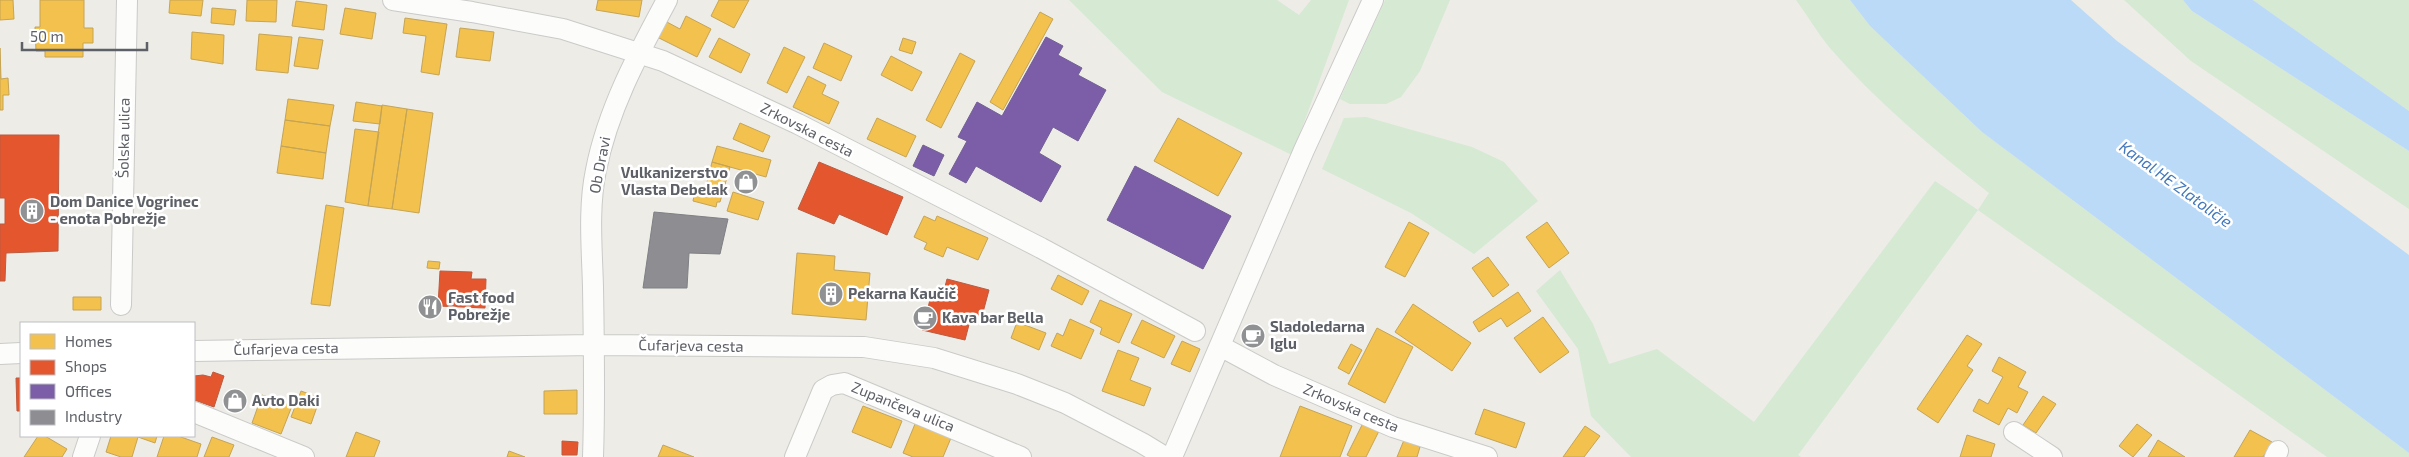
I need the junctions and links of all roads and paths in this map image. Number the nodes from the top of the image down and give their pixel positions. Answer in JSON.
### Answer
{"nodes":[{"id":1,"x":127,"y":0,"type":"edge"},
{"id":2,"x":394,"y":0,"type":"edge"},
{"id":3,"x":668,"y":0,"type":"edge"},
{"id":4,"x":1373,"y":0,"type":"edge"},
{"id":5,"x":639,"y":53,"type":"junction"},
{"id":6,"x":121,"y":305,"type":"dead end"},
{"id":7,"x":1195,"y":331,"type":"dead end"},
{"id":8,"x":594,"y":344,"type":"junction"},
{"id":9,"x":1220,"y":346,"type":"junction"},
{"id":10,"x":195,"y":351,"type":"edge"},
{"id":11,"x":0,"y":354,"type":"edge"},
{"id":12,"x":20,"y":354,"type":"edge"},
{"id":13,"x":195,"y":412,"type":"edge"},
{"id":14,"x":2014,"y":432,"type":"dead end"},
{"id":15,"x":90,"y":437,"type":"edge"},
{"id":16,"x":83,"y":457,"type":"edge"},
{"id":17,"x":304,"y":457,"type":"edge"},
{"id":18,"x":593,"y":457,"type":"edge"},
{"id":19,"x":796,"y":457,"type":"edge"},
{"id":20,"x":1021,"y":457,"type":"edge"},
{"id":21,"x":1165,"y":457,"type":"edge"},
{"id":22,"x":1172,"y":457,"type":"edge"},
{"id":23,"x":1487,"y":457,"type":"edge"},
{"id":24,"x":2052,"y":457,"type":"edge"}],
"edges":[{"from":1,"to":6,"type":"street","name":"Šolska ulica"},
{"from":2,"to":5,"type":"street","name":"Zrkovska cesta"},
{"from":3,"to":5,"type":"street","name":"Ob Dravi"},
{"from":4,"to":9,"type":"street"},
{"from":5,"to":7,"type":"street","name":"Zrkovska cesta"},
{"from":5,"to":8,"type":"street","name":"Ob Dravi"},
{"from":8,"to":10,"type":"street","name":"Čufarjeva cesta"},
{"from":8,"to":18,"type":"street","name":"Ob Dravi"},
{"from":8,"to":21,"type":"street","name":"Čufarjeva cesta"},
{"from":9,"to":22,"type":"street"},
{"from":9,"to":23,"type":"street","name":"Zrkovska cesta"},
{"from":11,"to":12,"type":"street"},
{"from":13,"to":17,"type":"street"},
{"from":14,"to":24,"type":"street"},
{"from":15,"to":16,"type":"street"},
{"from":19,"to":20,"type":"street","name":"Zupančeva ulica"}]}
